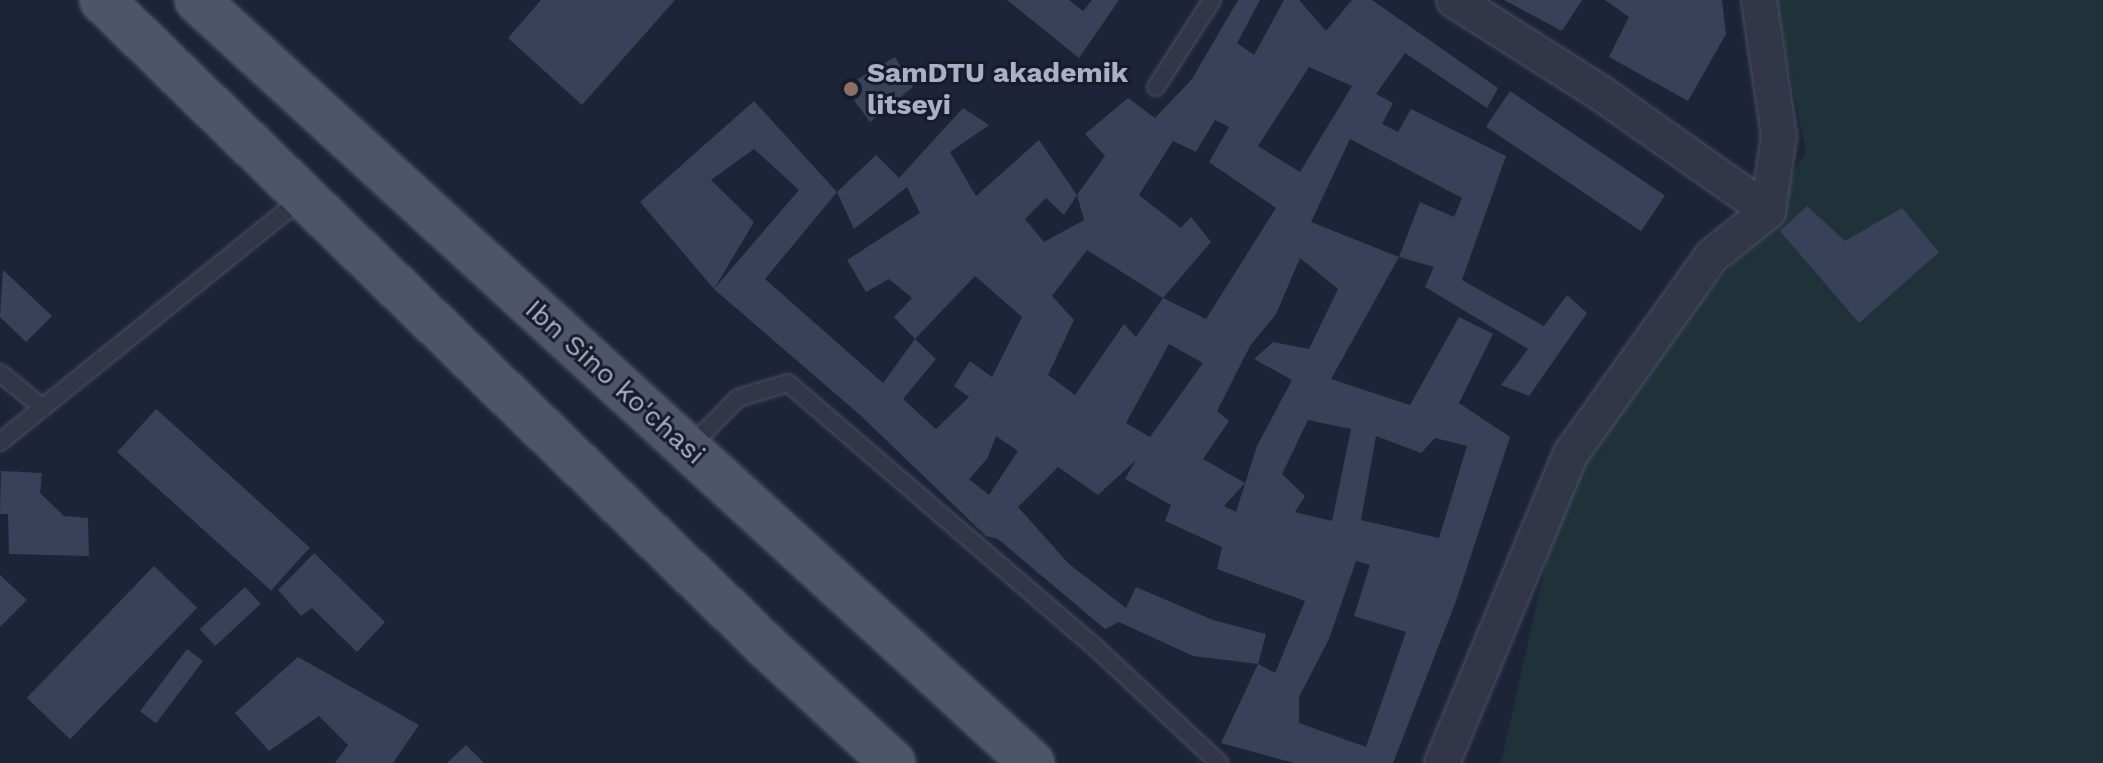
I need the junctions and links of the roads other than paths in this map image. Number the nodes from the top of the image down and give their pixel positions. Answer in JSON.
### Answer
{"nodes":[{"id":1,"x":102,"y":0,"type":"edge"},
{"id":2,"x":197,"y":0,"type":"edge"},
{"id":3,"x":1212,"y":0,"type":"edge"},
{"id":4,"x":1454,"y":0,"type":"edge"},
{"id":5,"x":1759,"y":0,"type":"edge"},
{"id":6,"x":1156,"y":87,"type":"dead end"},
{"id":7,"x":305,"y":196,"type":"junction"},
{"id":8,"x":1768,"y":211,"type":"junction"},
{"id":9,"x":0,"y":373,"type":"edge"},
{"id":10,"x":43,"y":408,"type":"junction"},
{"id":11,"x":0,"y":442,"type":"edge"},
{"id":12,"x":689,"y":448,"type":"junction"},
{"id":13,"x":893,"y":763,"type":"edge"},
{"id":14,"x":1032,"y":763,"type":"edge"},
{"id":15,"x":1219,"y":763,"type":"edge"},
{"id":16,"x":1442,"y":763,"type":"edge"}],
"edges":[{"from":1,"to":7,"type":"main road"},
{"from":2,"to":12,"type":"main road","name":"Ibn Sino ko'chasi"},
{"from":3,"to":6,"type":"lane"},
{"from":4,"to":8,"type":"street"},
{"from":5,"to":8,"type":"street"},
{"from":7,"to":10,"type":"lane"},
{"from":7,"to":13,"type":"main road"},
{"from":8,"to":16,"type":"street"},
{"from":9,"to":10,"type":"lane"},
{"from":10,"to":11,"type":"lane"},
{"from":12,"to":14,"type":"main road","name":"Ibn Sino ko'chasi"},
{"from":12,"to":15,"type":"lane"}]}
